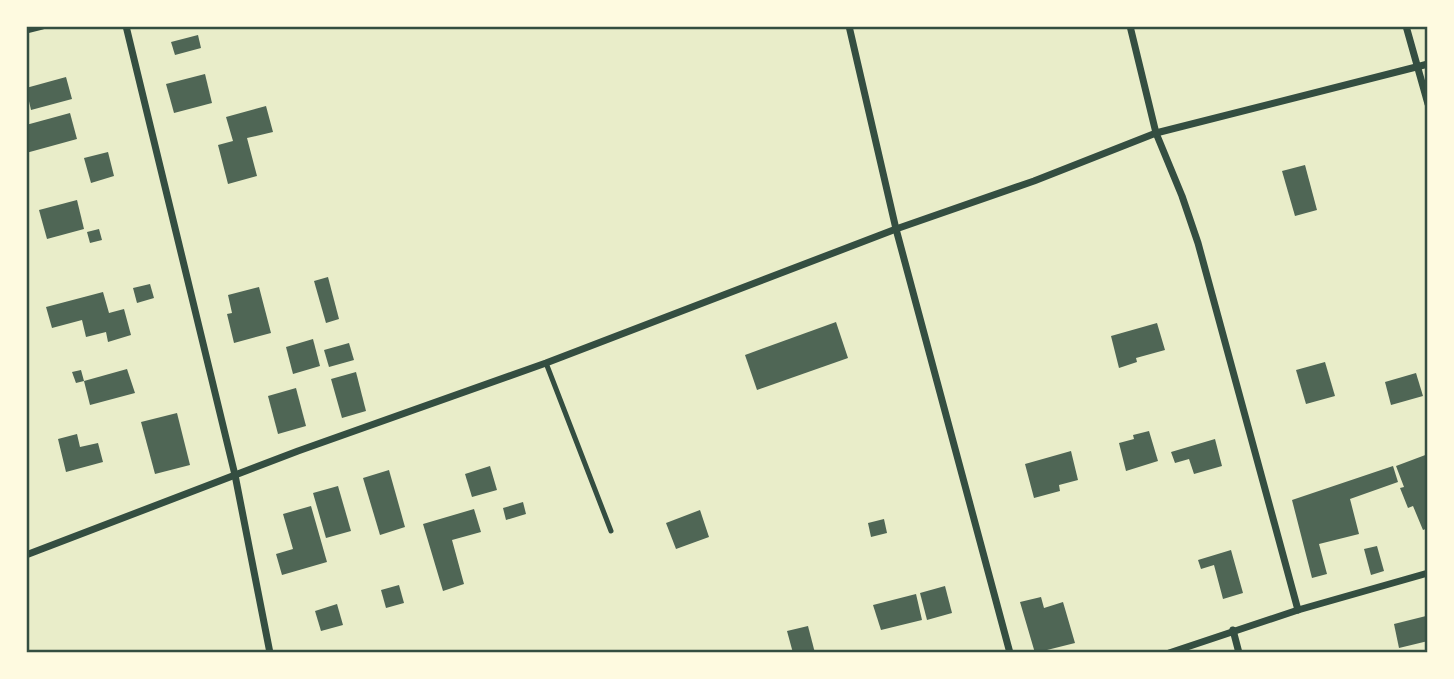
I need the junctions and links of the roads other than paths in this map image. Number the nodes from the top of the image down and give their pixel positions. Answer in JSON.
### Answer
{"nodes":[{"id":1,"x":43,"y":26,"type":"edge"},
{"id":2,"x":125,"y":26,"type":"edge"},
{"id":3,"x":849,"y":26,"type":"edge"},
{"id":4,"x":1130,"y":26,"type":"edge"},
{"id":5,"x":1406,"y":26,"type":"edge"},
{"id":6,"x":26,"y":30,"type":"edge"},
{"id":7,"x":1428,"y":64,"type":"edge"},
{"id":8,"x":1418,"y":67,"type":"junction"},
{"id":9,"x":1428,"y":104,"type":"edge"},
{"id":10,"x":1156,"y":132,"type":"junction"},
{"id":11,"x":896,"y":229,"type":"junction"},
{"id":12,"x":546,"y":363,"type":"junction"},
{"id":13,"x":235,"y":475,"type":"junction"},
{"id":14,"x":611,"y":531,"type":"dead end"},
{"id":15,"x":26,"y":555,"type":"edge"},
{"id":16,"x":1428,"y":573,"type":"edge"},
{"id":17,"x":1298,"y":610,"type":"junction"},
{"id":18,"x":1233,"y":630,"type":"junction"},
{"id":19,"x":270,"y":653,"type":"edge"},
{"id":20,"x":1010,"y":653,"type":"edge"},
{"id":21,"x":1169,"y":653,"type":"edge"},
{"id":22,"x":1239,"y":653,"type":"edge"}],
"edges":[{"from":1,"to":6,"type":"street"},
{"from":2,"to":13,"type":"street"},
{"from":3,"to":11,"type":"street"},
{"from":4,"to":10,"type":"street"},
{"from":5,"to":8,"type":"street"},
{"from":7,"to":8,"type":"street"},
{"from":8,"to":9,"type":"street"},
{"from":8,"to":10,"type":"street"},
{"from":10,"to":11,"type":"street"},
{"from":10,"to":17,"type":"street"},
{"from":11,"to":12,"type":"street"},
{"from":11,"to":20,"type":"street"},
{"from":12,"to":13,"type":"street"},
{"from":12,"to":14,"type":"lane"},
{"from":13,"to":15,"type":"street"},
{"from":13,"to":19,"type":"street"},
{"from":16,"to":17,"type":"street"},
{"from":17,"to":18,"type":"street"},
{"from":18,"to":21,"type":"street"},
{"from":18,"to":22,"type":"street"}]}
